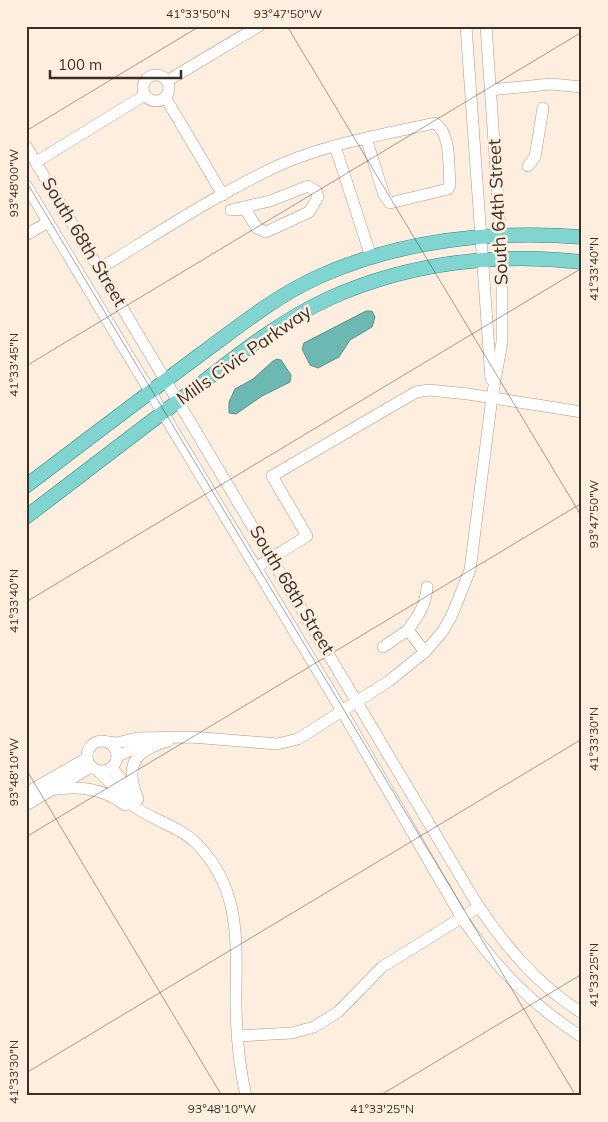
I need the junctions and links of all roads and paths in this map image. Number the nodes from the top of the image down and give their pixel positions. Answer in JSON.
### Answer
{"nodes":[{"id":1,"x":259,"y":26,"type":"edge"},
{"id":2,"x":466,"y":26,"type":"edge"},
{"id":3,"x":486,"y":26,"type":"edge"},
{"id":4,"x":167,"y":81,"type":"junction"},
{"id":5,"x":582,"y":87,"type":"edge"},
{"id":6,"x":490,"y":90,"type":"junction"},
{"id":7,"x":145,"y":95,"type":"junction"},
{"id":8,"x":166,"y":97,"type":"junction"},
{"id":9,"x":543,"y":108,"type":"dead end"},
{"id":10,"x":366,"y":138,"type":"junction"},
{"id":11,"x":26,"y":146,"type":"edge"},
{"id":12,"x":335,"y":146,"type":"junction"},
{"id":13,"x":36,"y":162,"type":"junction"},
{"id":14,"x":528,"y":166,"type":"dead end"},
{"id":15,"x":26,"y":185,"type":"edge"},
{"id":16,"x":222,"y":195,"type":"junction"},
{"id":17,"x":231,"y":210,"type":"joint"},
{"id":18,"x":48,"y":222,"type":"junction"},
{"id":19,"x":26,"y":235,"type":"edge"},
{"id":20,"x":500,"y":235,"type":"junction"},
{"id":21,"x":482,"y":237,"type":"junction"},
{"id":22,"x":582,"y":237,"type":"edge"},
{"id":23,"x":371,"y":257,"type":"junction"},
{"id":24,"x":502,"y":259,"type":"junction"},
{"id":25,"x":484,"y":261,"type":"junction"},
{"id":26,"x":582,"y":262,"type":"edge"},
{"id":27,"x":100,"y":269,"type":"junction"},
{"id":28,"x":166,"y":379,"type":"junction"},
{"id":29,"x":149,"y":392,"type":"junction"},
{"id":30,"x":492,"y":397,"type":"junction"},
{"id":31,"x":179,"y":400,"type":"junction"},
{"id":32,"x":162,"y":412,"type":"junction"},
{"id":33,"x":582,"y":412,"type":"edge"},
{"id":34,"x":26,"y":486,"type":"edge"},
{"id":35,"x":26,"y":517,"type":"edge"},
{"id":36,"x":272,"y":557,"type":"junction"},
{"id":37,"x":255,"y":568,"type":"junction"},
{"id":38,"x":427,"y":587,"type":"dead end"},
{"id":39,"x":408,"y":630,"type":"junction"},
{"id":40,"x":383,"y":646,"type":"dead end"},
{"id":41,"x":425,"y":652,"type":"junction"},
{"id":42,"x":358,"y":701,"type":"junction"},
{"id":43,"x":342,"y":711,"type":"junction"},
{"id":44,"x":177,"y":738,"type":"junction"},
{"id":45,"x":108,"y":742,"type":"junction"},
{"id":46,"x":118,"y":756,"type":"junction"},
{"id":47,"x":92,"y":765,"type":"junction"},
{"id":48,"x":112,"y":768,"type":"junction"},
{"id":49,"x":49,"y":790,"type":"junction"},
{"id":50,"x":26,"y":793,"type":"edge"},
{"id":51,"x":138,"y":799,"type":"junction"},
{"id":52,"x":26,"y":805,"type":"edge"},
{"id":53,"x":153,"y":815,"type":"junction"},
{"id":54,"x":479,"y":907,"type":"junction"},
{"id":55,"x":462,"y":918,"type":"junction"},
{"id":56,"x":582,"y":1013,"type":"edge"},
{"id":57,"x":238,"y":1036,"type":"junction"},
{"id":58,"x":582,"y":1037,"type":"edge"},
{"id":59,"x":246,"y":1096,"type":"edge"}],
"edges":[{"from":1,"to":4,"type":"street"},
{"from":2,"to":21,"type":"street","name":"South 64th Street"},
{"from":3,"to":6,"type":"street","name":"South 64th Street"},
{"from":4,"to":7,"type":"street"},
{"from":4,"to":8,"type":"street"},
{"from":5,"to":6,"type":"street"},
{"from":6,"to":20,"type":"street","name":"South 64th Street"},
{"from":7,"to":8,"type":"street"},
{"from":7,"to":13,"type":"street"},
{"from":8,"to":16,"type":"street"},
{"from":9,"to":14,"type":"street"},
{"from":10,"to":10,"type":"street"},
{"from":10,"to":12,"type":"street"},
{"from":11,"to":13,"type":"street","name":"South 68th Street"},
{"from":12,"to":16,"type":"street"},
{"from":12,"to":23,"type":"street"},
{"from":13,"to":27,"type":"street","name":"South 68th Street"},
{"from":15,"to":18,"type":"street","name":"South 68th Street"},
{"from":16,"to":27,"type":"street"},
{"from":17,"to":17,"type":"street"},
{"from":18,"to":19,"type":"street"},
{"from":18,"to":29,"type":"street","name":"South 68th Street"},
{"from":20,"to":21,"type":"main road","name":"Mills Civic Parkway"},
{"from":20,"to":22,"type":"main road","name":"Mills Civic Parkway"},
{"from":20,"to":24,"type":"street","name":"South 64th Street"},
{"from":21,"to":23,"type":"main road","name":"Mills Civic Parkway"},
{"from":21,"to":25,"type":"street","name":"South 64th Street"},
{"from":23,"to":28,"type":"main road","name":"Mills Civic Parkway"},
{"from":24,"to":25,"type":"main road","name":"Mills Civic Parkway"},
{"from":24,"to":26,"type":"main road","name":"Mills Civic Parkway"},
{"from":24,"to":30,"type":"street","name":"South 64th Street"},
{"from":25,"to":30,"type":"street","name":"South 64th Street"},
{"from":25,"to":31,"type":"main road","name":"Mills Civic Parkway"},
{"from":27,"to":28,"type":"street","name":"South 68th Street"},
{"from":28,"to":29,"type":"main road","name":"Mills Civic Parkway"},
{"from":28,"to":31,"type":"street","name":"South 68th Street"},
{"from":29,"to":32,"type":"street","name":"South 68th Street"},
{"from":29,"to":34,"type":"main road","name":"Mills Civic Parkway"},
{"from":30,"to":33,"type":"street"},
{"from":30,"to":36,"type":"street"},
{"from":30,"to":41,"type":"street","name":"South 64th Street"},
{"from":31,"to":32,"type":"main road","name":"Mills Civic Parkway"},
{"from":31,"to":36,"type":"street","name":"South 68th Street"},
{"from":32,"to":35,"type":"main road","name":"Mills Civic Parkway"},
{"from":32,"to":37,"type":"street","name":"South 68th Street"},
{"from":36,"to":37,"type":"street"},
{"from":36,"to":42,"type":"street","name":"South 68th Street"},
{"from":37,"to":43,"type":"street","name":"South 68th Street"},
{"from":38,"to":39,"type":"street"},
{"from":39,"to":40,"type":"street"},
{"from":39,"to":41,"type":"street"},
{"from":41,"to":42,"type":"street","name":"South 64th Street"},
{"from":42,"to":43,"type":"street","name":"South 64th Street"},
{"from":42,"to":54,"type":"street","name":"South 68th Street"},
{"from":43,"to":44,"type":"street","name":"South 64th Street"},
{"from":43,"to":55,"type":"street","name":"South 68th Street"},
{"from":44,"to":45,"type":"street"},
{"from":44,"to":46,"type":"street"},
{"from":44,"to":51,"type":"street"},
{"from":45,"to":46,"type":"street"},
{"from":45,"to":47,"type":"street"},
{"from":46,"to":48,"type":"street"},
{"from":47,"to":48,"type":"street"},
{"from":47,"to":49,"type":"street"},
{"from":47,"to":50,"type":"street"},
{"from":47,"to":53,"type":"street"},
{"from":48,"to":51,"type":"street"},
{"from":49,"to":52,"type":"street"},
{"from":49,"to":53,"type":"street"},
{"from":51,"to":53,"type":"street"},
{"from":53,"to":57,"type":"street"},
{"from":54,"to":55,"type":"street"},
{"from":54,"to":56,"type":"street","name":"South 68th Street"},
{"from":55,"to":57,"type":"street"},
{"from":55,"to":58,"type":"street","name":"South 68th Street"},
{"from":57,"to":59,"type":"street"}]}
